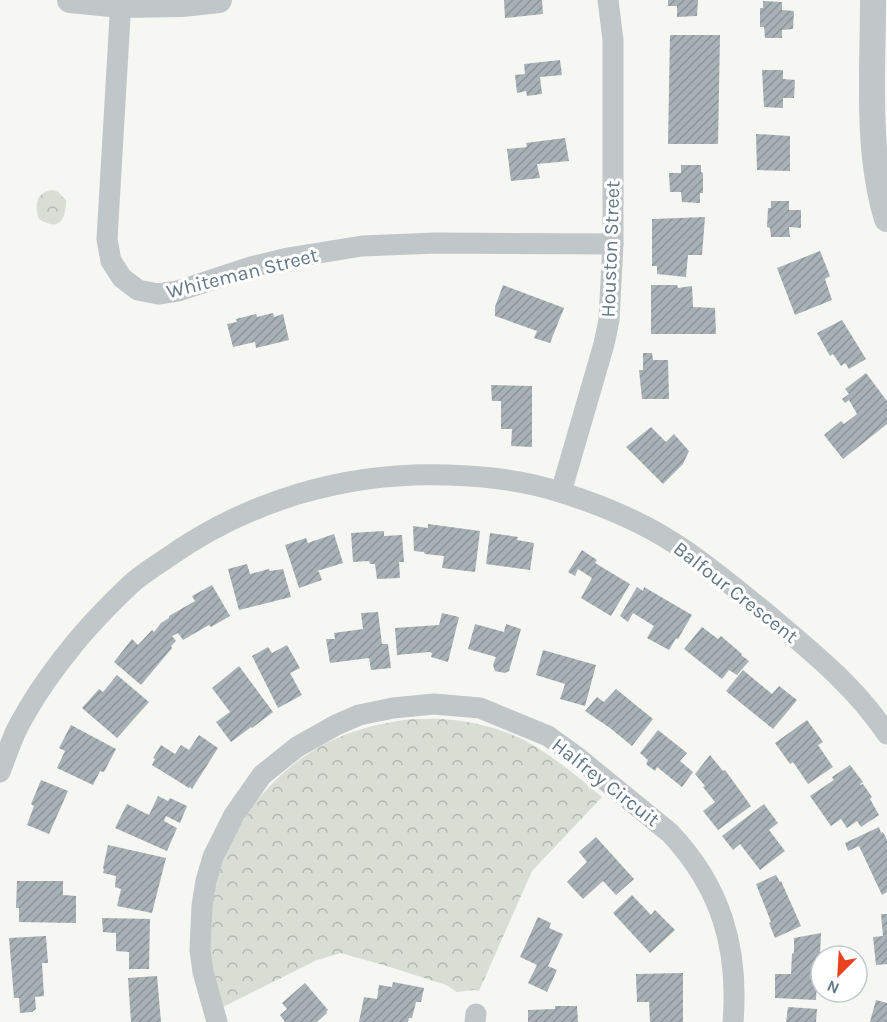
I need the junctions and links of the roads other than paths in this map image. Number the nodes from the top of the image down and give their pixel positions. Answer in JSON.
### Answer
{"nodes":[{"id":1,"x":70,"y":0,"type":"edge"},
{"id":2,"x":219,"y":0,"type":"edge"},
{"id":3,"x":608,"y":0,"type":"edge"},
{"id":4,"x":873,"y":0,"type":"edge"},
{"id":5,"x":121,"y":2,"type":"edge"},
{"id":6,"x":887,"y":219,"type":"edge"},
{"id":7,"x":613,"y":244,"type":"junction"},
{"id":8,"x":561,"y":492,"type":"junction"},
{"id":9,"x":887,"y":734,"type":"edge"},
{"id":10,"x":0,"y":772,"type":"edge"},
{"id":11,"x":217,"y":1022,"type":"edge"},
{"id":12,"x":733,"y":1022,"type":"edge"}],
"edges":[{"from":1,"to":5,"type":"street"},
{"from":2,"to":5,"type":"street"},
{"from":3,"to":7,"type":"street","name":"Houston Street"},
{"from":4,"to":6,"type":"street"},
{"from":5,"to":7,"type":"street","name":"Whiteman Street"},
{"from":7,"to":8,"type":"street","name":"Houston Street"},
{"from":8,"to":9,"type":"street","name":"Balfour Crescent"},
{"from":8,"to":10,"type":"street","name":"Balfour Crescent"},
{"from":11,"to":12,"type":"street","name":"Halfrey Circuit"}]}
